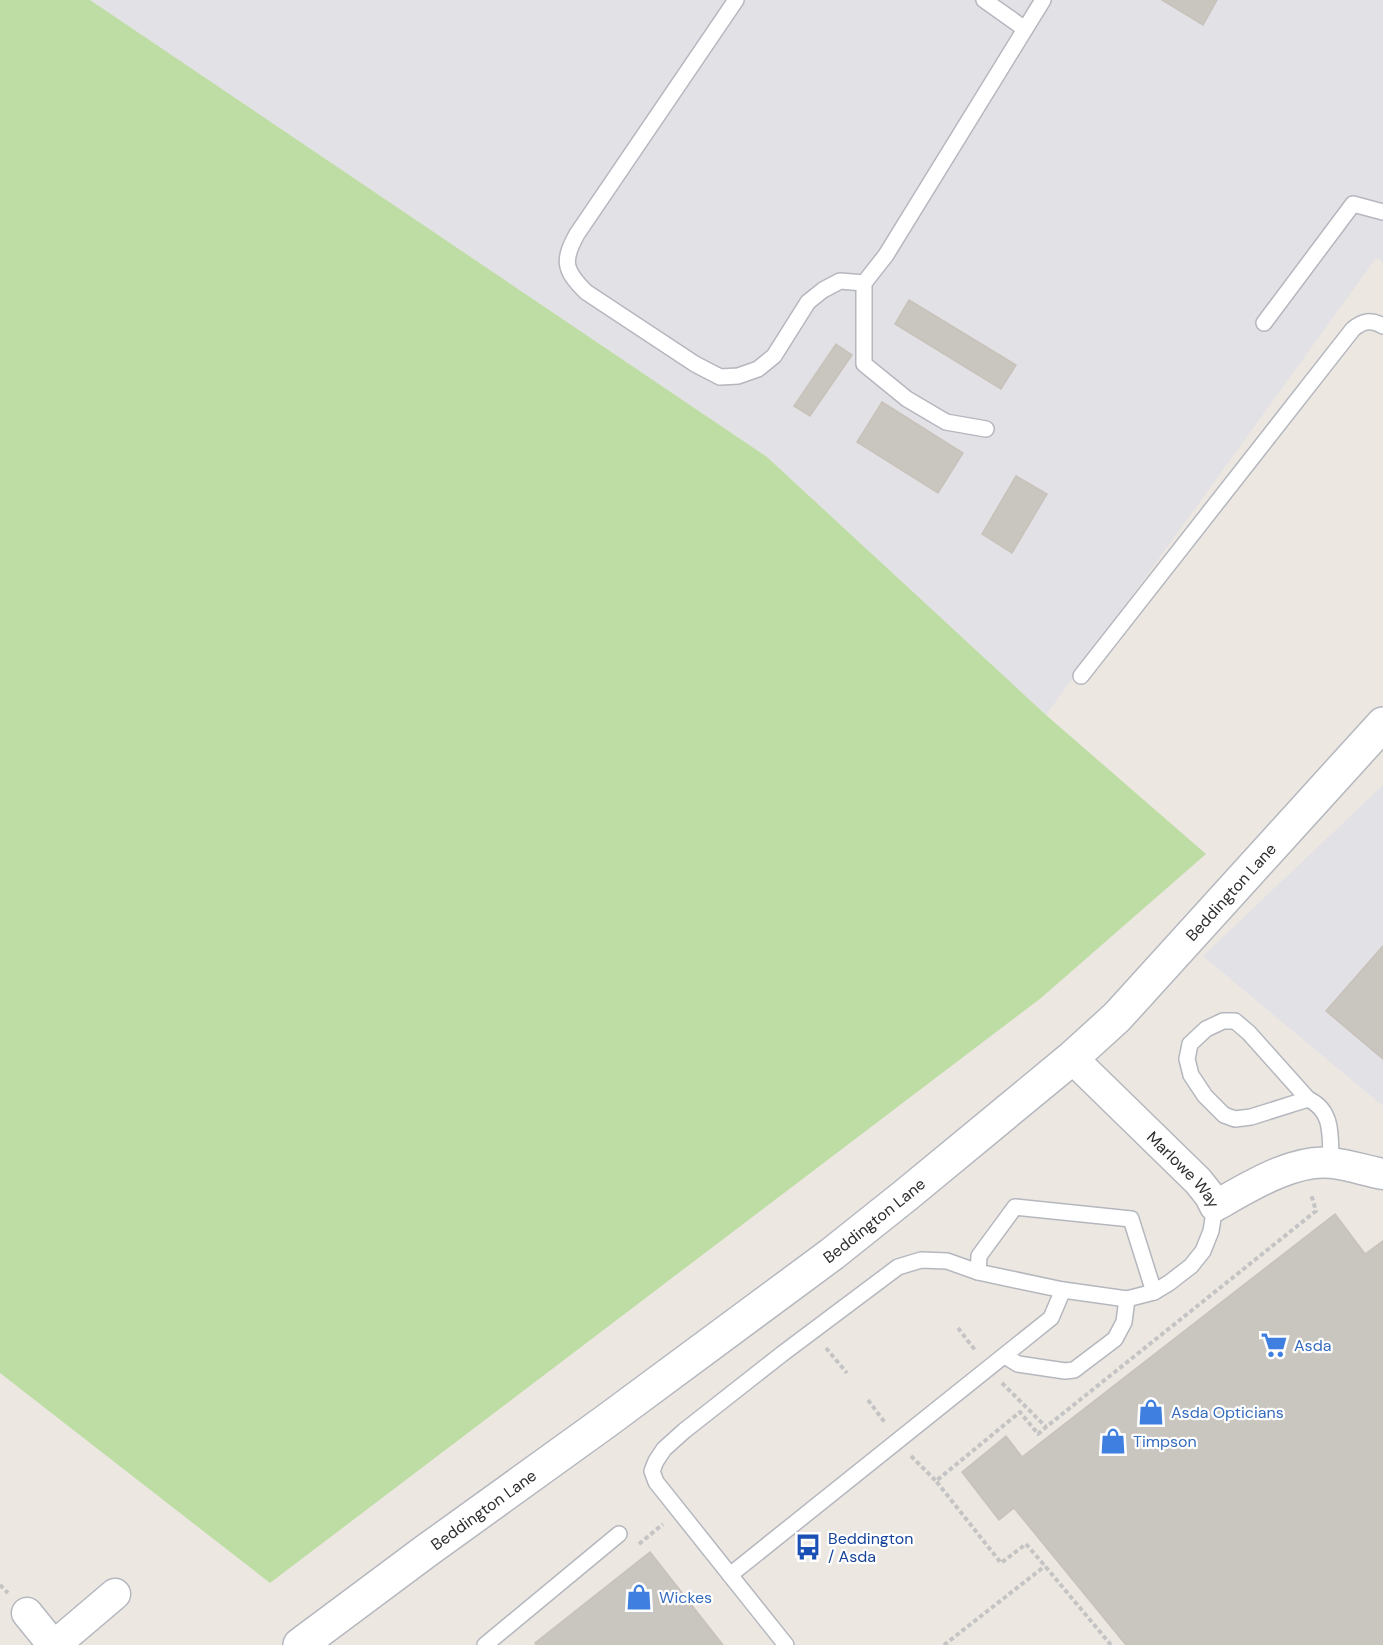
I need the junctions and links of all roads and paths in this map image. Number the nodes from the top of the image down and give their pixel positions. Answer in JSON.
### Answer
{"nodes":[{"id":1,"x":736,"y":0,"type":"edge"},
{"id":2,"x":984,"y":0,"type":"edge"},
{"id":3,"x":1043,"y":0,"type":"edge"},
{"id":4,"x":1025,"y":29,"type":"junction"},
{"id":5,"x":1383,"y":212,"type":"edge"},
{"id":6,"x":864,"y":283,"type":"junction"},
{"id":7,"x":1264,"y":323,"type":"dead end"},
{"id":8,"x":1383,"y":326,"type":"edge"},
{"id":9,"x":986,"y":429,"type":"dead end"},
{"id":10,"x":1081,"y":676,"type":"dead end"},
{"id":11,"x":1383,"y":724,"type":"edge"},
{"id":12,"x":1072,"y":1058,"type":"junction"},
{"id":13,"x":1308,"y":1099,"type":"junction"},
{"id":14,"x":1331,"y":1162,"type":"junction"},
{"id":15,"x":1383,"y":1174,"type":"edge"},
{"id":16,"x":1308,"y":1188,"type":"dead end"},
{"id":17,"x":1215,"y":1206,"type":"junction"},
{"id":18,"x":978,"y":1272,"type":"junction"},
{"id":19,"x":1063,"y":1290,"type":"junction"},
{"id":20,"x":1154,"y":1292,"type":"junction"},
{"id":21,"x":1127,"y":1299,"type":"junction"},
{"id":22,"x":958,"y":1328,"type":"dead end"},
{"id":23,"x":812,"y":1331,"type":"junction"},
{"id":24,"x":979,"y":1355,"type":"dead end"},
{"id":25,"x":1005,"y":1356,"type":"junction"},
{"id":26,"x":847,"y":1373,"type":"dead end"},
{"id":27,"x":1002,"y":1383,"type":"dead end"},
{"id":28,"x":868,"y":1400,"type":"dead end"},
{"id":29,"x":889,"y":1426,"type":"dead end"},
{"id":30,"x":1046,"y":1427,"type":"junction"},
{"id":31,"x":910,"y":1454,"type":"dead end"},
{"id":32,"x":936,"y":1481,"type":"junction"},
{"id":33,"x":679,"y":1510,"type":"junction"},
{"id":34,"x":619,"y":1534,"type":"joint"},
{"id":35,"x":1046,"y":1566,"type":"junction"},
{"id":36,"x":730,"y":1575,"type":"junction"},
{"id":37,"x":115,"y":1594,"type":"dead end"},
{"id":38,"x":27,"y":1613,"type":"dead end"},
{"id":39,"x":54,"y":1645,"type":"edge"},
{"id":40,"x":300,"y":1645,"type":"edge"},
{"id":41,"x":484,"y":1645,"type":"edge"},
{"id":42,"x":786,"y":1645,"type":"edge"},
{"id":43,"x":945,"y":1645,"type":"edge"},
{"id":44,"x":1111,"y":1645,"type":"edge"}],
"edges":[{"from":1,"to":6,"type":"lane"},
{"from":2,"to":4,"type":"lane"},
{"from":3,"to":4,"type":"lane"},
{"from":4,"to":6,"type":"lane"},
{"from":5,"to":7,"type":"lane"},
{"from":6,"to":9,"type":"lane"},
{"from":8,"to":10,"type":"lane"},
{"from":11,"to":12,"type":"main road","name":"Beddington Lane"},
{"from":12,"to":17,"type":"street","name":"Marlowe Way"},
{"from":12,"to":40,"type":"main road","name":"Beddington Lane"},
{"from":13,"to":13,"type":"lane"},
{"from":13,"to":14,"type":"lane"},
{"from":14,"to":15,"type":"street","name":"Marlowe Way"},
{"from":14,"to":17,"type":"street","name":"Marlowe Way"},
{"from":16,"to":30,"type":"path"},
{"from":17,"to":20,"type":"lane"},
{"from":18,"to":19,"type":"lane"},
{"from":18,"to":20,"type":"lane"},
{"from":18,"to":23,"type":"lane"},
{"from":19,"to":21,"type":"lane"},
{"from":19,"to":25,"type":"lane"},
{"from":20,"to":21,"type":"lane"},
{"from":21,"to":25,"type":"lane"},
{"from":22,"to":24,"type":"path"},
{"from":23,"to":26,"type":"path"},
{"from":23,"to":33,"type":"lane"},
{"from":25,"to":36,"type":"lane"},
{"from":27,"to":30,"type":"path"},
{"from":28,"to":29,"type":"path"},
{"from":30,"to":32,"type":"path"},
{"from":31,"to":32,"type":"path"},
{"from":32,"to":35,"type":"path"},
{"from":33,"to":34,"type":"path"},
{"from":33,"to":36,"type":"lane"},
{"from":34,"to":41,"type":"lane"},
{"from":35,"to":43,"type":"path"},
{"from":35,"to":44,"type":"path"},
{"from":36,"to":42,"type":"lane"},
{"from":37,"to":39,"type":"street"},
{"from":38,"to":39,"type":"street"}]}
